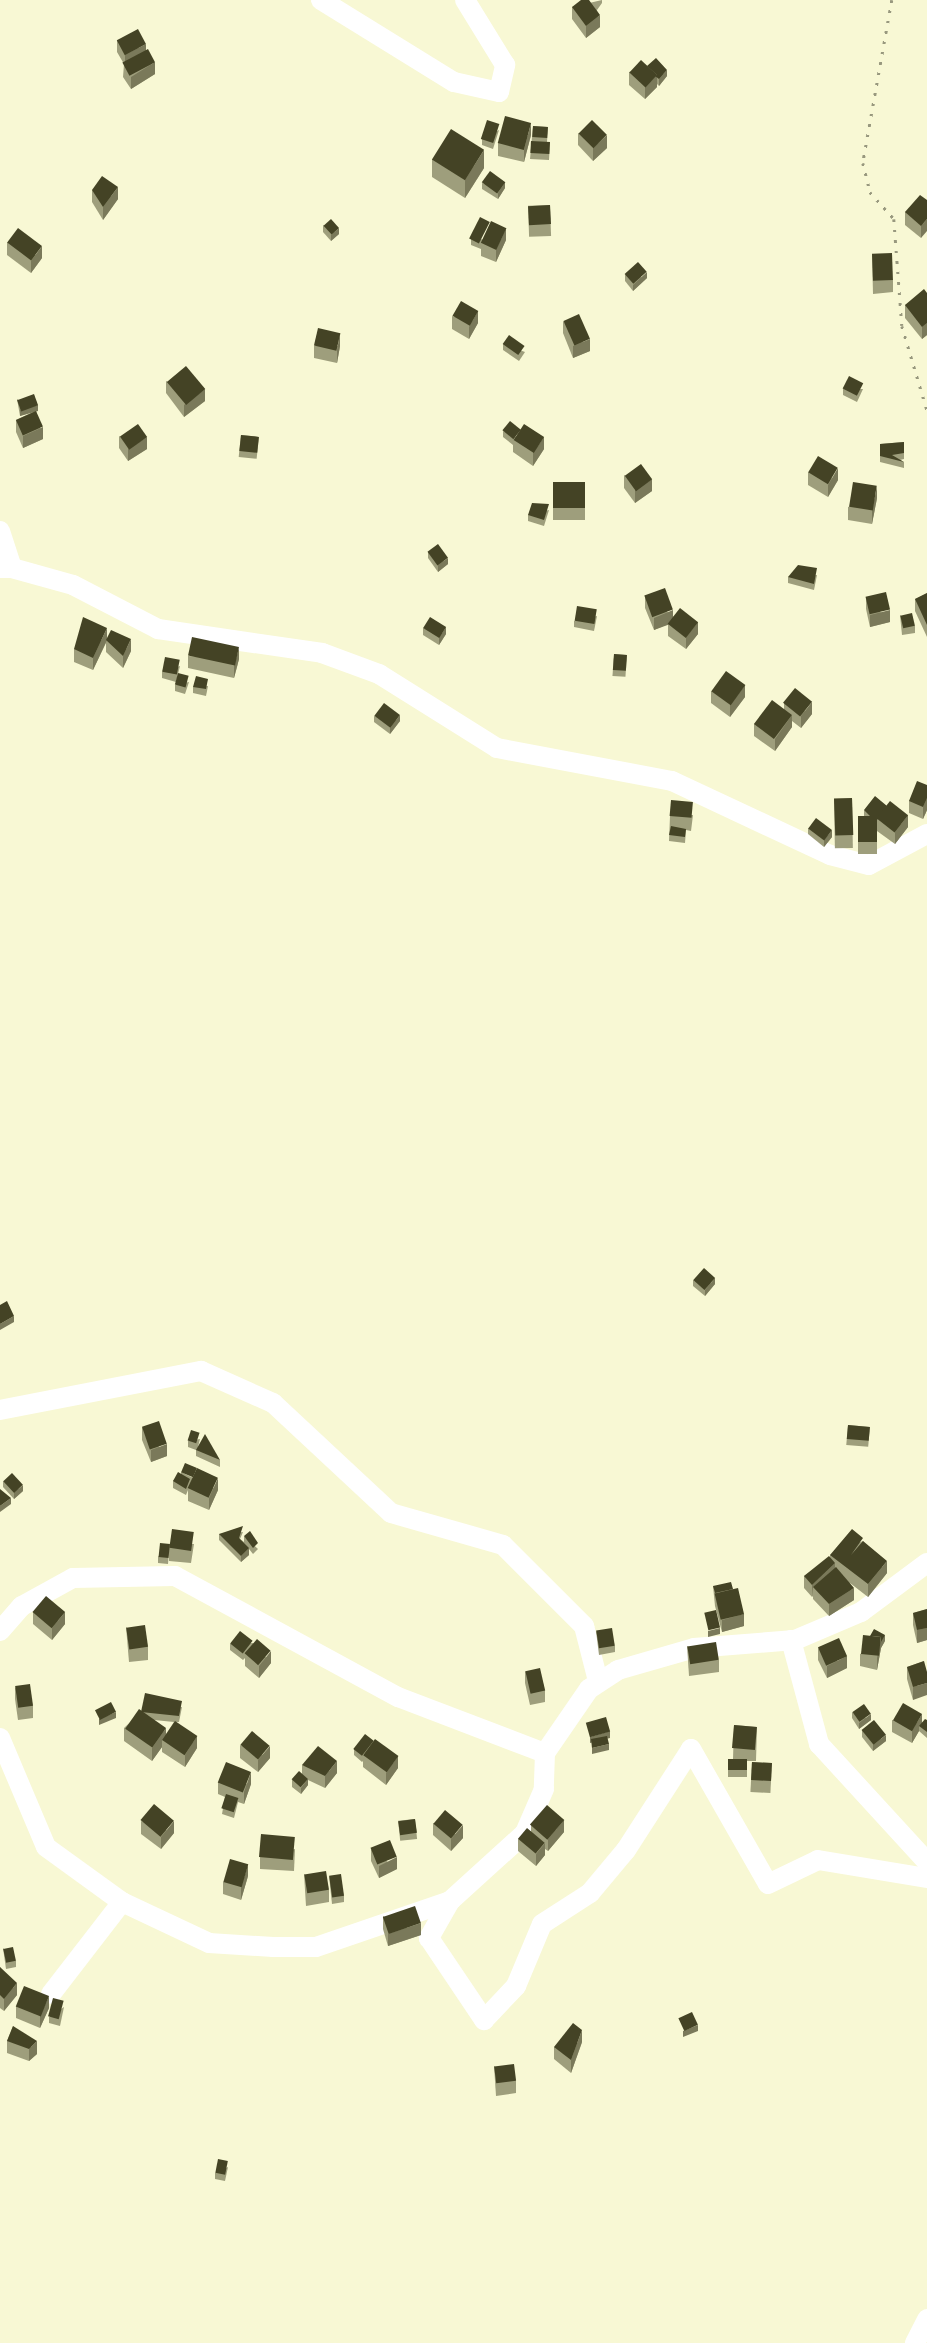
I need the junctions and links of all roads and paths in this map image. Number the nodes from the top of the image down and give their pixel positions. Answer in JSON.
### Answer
{"nodes":[{"id":1,"x":321,"y":0,"type":"edge"},
{"id":2,"x":464,"y":0,"type":"edge"},
{"id":3,"x":892,"y":0,"type":"edge"},
{"id":4,"x":927,"y":410,"type":"edge"},
{"id":5,"x":0,"y":531,"type":"edge"},
{"id":6,"x":6,"y":568,"type":"edge"},
{"id":7,"x":927,"y":834,"type":"edge"},
{"id":8,"x":0,"y":1410,"type":"edge"},
{"id":9,"x":927,"y":1563,"type":"edge"},
{"id":10,"x":0,"y":1631,"type":"edge"},
{"id":11,"x":792,"y":1640,"type":"junction"},
{"id":12,"x":598,"y":1681,"type":"junction"},
{"id":13,"x":0,"y":1738,"type":"edge"},
{"id":14,"x":544,"y":1753,"type":"junction"},
{"id":15,"x":927,"y":1862,"type":"edge"},
{"id":16,"x":927,"y":1878,"type":"edge"},
{"id":17,"x":122,"y":1902,"type":"junction"},
{"id":18,"x":450,"y":1902,"type":"junction"},
{"id":19,"x":51,"y":1994,"type":"edge"},
{"id":20,"x":927,"y":2318,"type":"edge"},
{"id":21,"x":914,"y":2343,"type":"edge"}],
"edges":[{"from":1,"to":2,"type":"street"},
{"from":3,"to":4,"type":"path"},
{"from":5,"to":6,"type":"street"},
{"from":6,"to":7,"type":"street"},
{"from":8,"to":12,"type":"street"},
{"from":9,"to":11,"type":"street"},
{"from":10,"to":14,"type":"street"},
{"from":11,"to":12,"type":"street"},
{"from":11,"to":15,"type":"street"},
{"from":12,"to":14,"type":"street"},
{"from":13,"to":17,"type":"street"},
{"from":14,"to":18,"type":"street"},
{"from":16,"to":18,"type":"street"},
{"from":17,"to":18,"type":"street"},
{"from":17,"to":19,"type":"street"},
{"from":20,"to":21,"type":"street"}]}
